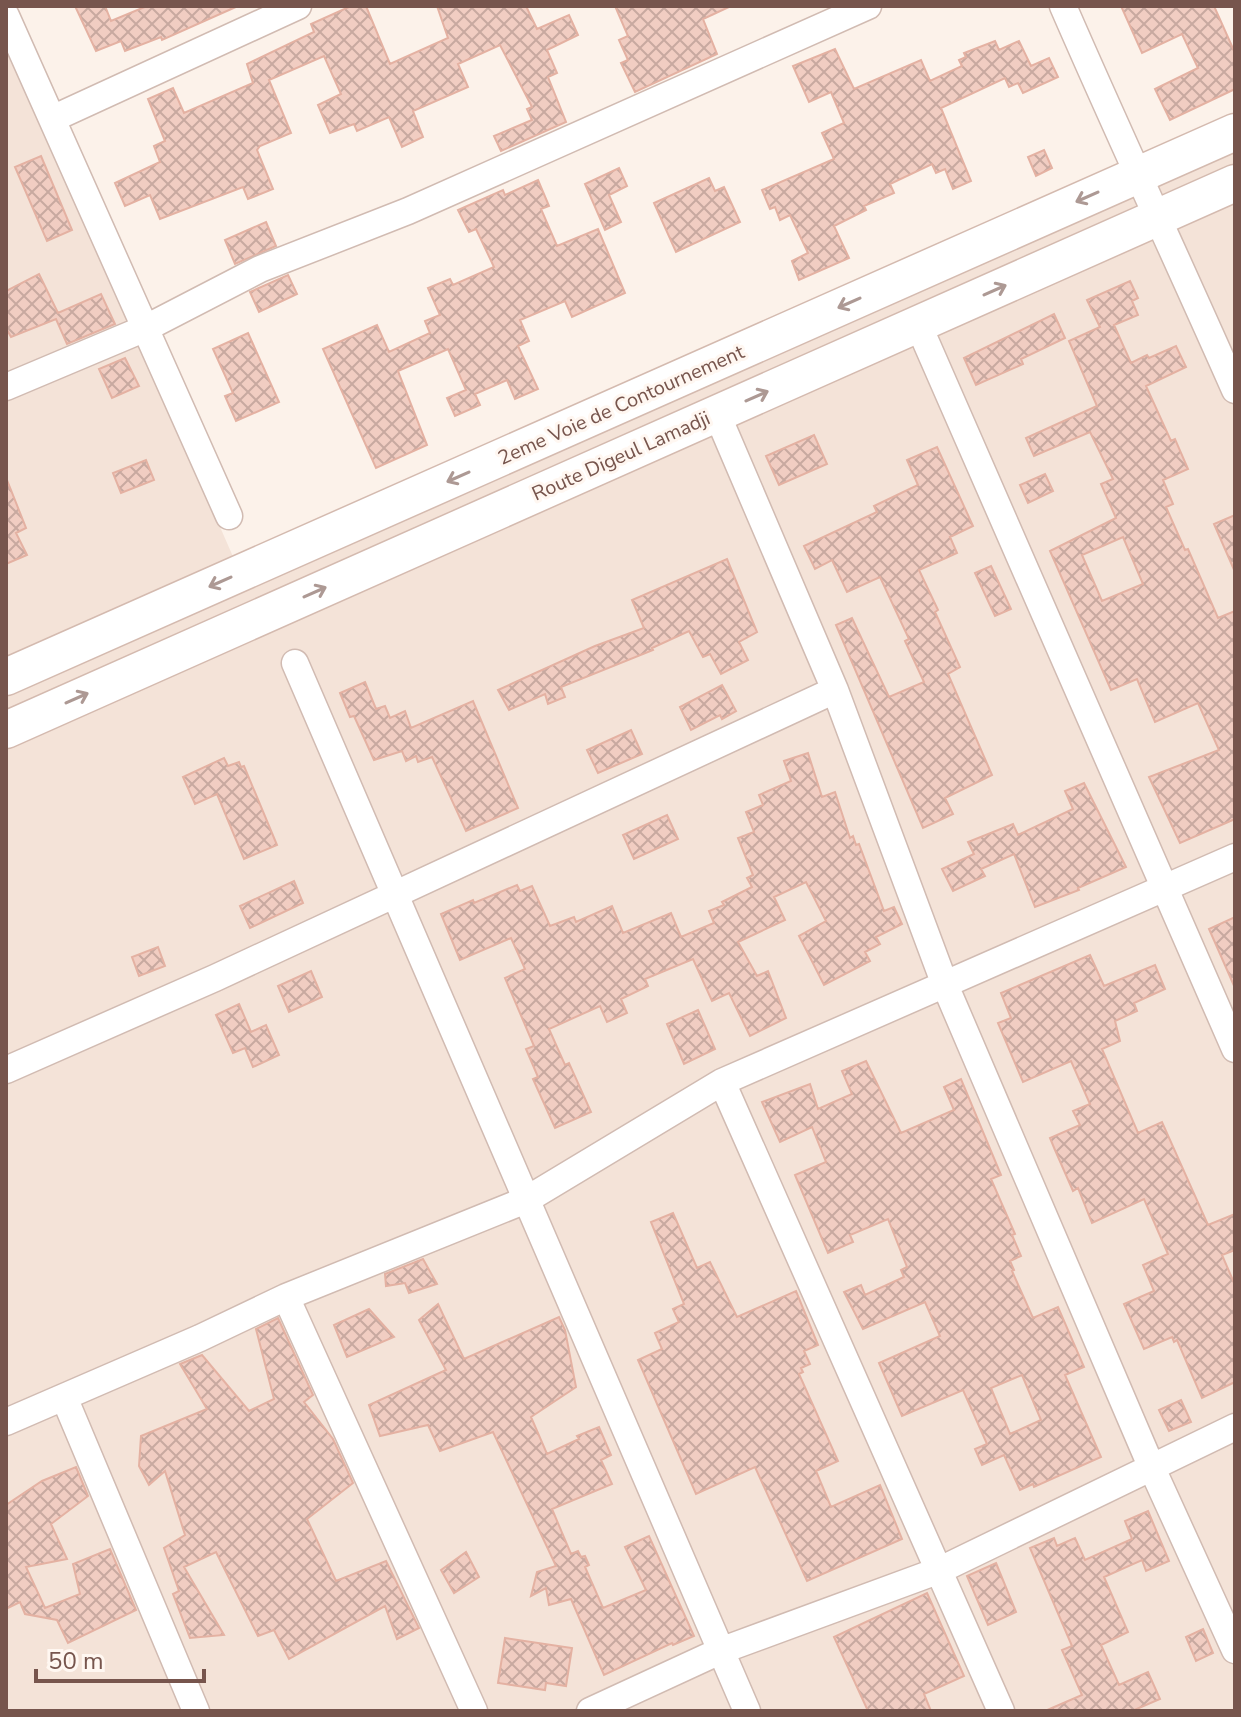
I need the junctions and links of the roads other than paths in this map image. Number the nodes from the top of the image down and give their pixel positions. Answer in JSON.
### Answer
{"nodes":[{"id":1,"x":298,"y":6,"type":"edge"},
{"id":2,"x":868,"y":6,"type":"edge"},
{"id":3,"x":1063,"y":6,"type":"edge"},
{"id":4,"x":6,"y":16,"type":"edge"},
{"id":5,"x":52,"y":119,"type":"junction"},
{"id":6,"x":1235,"y":132,"type":"edge"},
{"id":7,"x":1136,"y":175,"type":"junction"},
{"id":8,"x":1235,"y":183,"type":"edge"},
{"id":9,"x":1159,"y":217,"type":"junction"},
{"id":10,"x":918,"y":324,"type":"junction"},
{"id":11,"x":146,"y":328,"type":"junction"},
{"id":12,"x":6,"y":387,"type":"edge"},
{"id":13,"x":1235,"y":390,"type":"edge"},
{"id":14,"x":717,"y":414,"type":"junction"},
{"id":15,"x":229,"y":516,"type":"dead end"},
{"id":16,"x":295,"y":663,"type":"dead end"},
{"id":17,"x":6,"y":677,"type":"edge"},
{"id":18,"x":835,"y":690,"type":"junction"},
{"id":19,"x":6,"y":730,"type":"edge"},
{"id":20,"x":1235,"y":857,"type":"edge"},
{"id":21,"x":1164,"y":888,"type":"junction"},
{"id":22,"x":395,"y":894,"type":"junction"},
{"id":23,"x":945,"y":985,"type":"junction"},
{"id":24,"x":1235,"y":1049,"type":"edge"},
{"id":25,"x":6,"y":1070,"type":"edge"},
{"id":26,"x":722,"y":1082,"type":"junction"},
{"id":27,"x":526,"y":1200,"type":"junction"},
{"id":28,"x":286,"y":1297,"type":"junction"},
{"id":29,"x":64,"y":1397,"type":"junction"},
{"id":30,"x":6,"y":1422,"type":"edge"},
{"id":31,"x":1235,"y":1427,"type":"edge"},
{"id":32,"x":1151,"y":1466,"type":"junction"},
{"id":33,"x":940,"y":1570,"type":"junction"},
{"id":34,"x":1235,"y":1650,"type":"edge"},
{"id":35,"x":720,"y":1651,"type":"junction"},
{"id":36,"x":196,"y":1711,"type":"edge"},
{"id":37,"x":474,"y":1711,"type":"edge"},
{"id":38,"x":590,"y":1711,"type":"edge"},
{"id":39,"x":747,"y":1711,"type":"edge"},
{"id":40,"x":1001,"y":1711,"type":"edge"}],
"edges":[{"from":1,"to":5,"type":"street"},
{"from":2,"to":11,"type":"street"},
{"from":3,"to":7,"type":"street"},
{"from":4,"to":5,"type":"street"},
{"from":5,"to":11,"type":"street"},
{"from":6,"to":7,"type":"main road","name":"2eme Voie de Contournement"},
{"from":7,"to":9,"type":"street"},
{"from":7,"to":17,"type":"main road","name":"2eme Voie de Contournement","one_way":true},
{"from":8,"to":9,"type":"main road","name":"Route Digeul Lamadji"},
{"from":10,"to":9,"type":"main road","name":"Route Digeul Lamadji","one_way":true},
{"from":9,"to":13,"type":"street"},
{"from":14,"to":10,"type":"main road","name":"Route Digeul Lamadji","one_way":true},
{"from":10,"to":21,"type":"street"},
{"from":11,"to":12,"type":"street"},
{"from":11,"to":15,"type":"street"},
{"from":14,"to":18,"type":"street"},
{"from":19,"to":14,"type":"main road","name":"Route Digeul Lamadji","one_way":true},
{"from":16,"to":22,"type":"street"},
{"from":18,"to":22,"type":"street"},
{"from":18,"to":23,"type":"street"},
{"from":20,"to":21,"type":"street"},
{"from":21,"to":23,"type":"street"},
{"from":21,"to":24,"type":"street"},
{"from":22,"to":25,"type":"street"},
{"from":22,"to":27,"type":"street"},
{"from":23,"to":26,"type":"street"},
{"from":23,"to":32,"type":"street"},
{"from":26,"to":27,"type":"street"},
{"from":26,"to":33,"type":"street"},
{"from":27,"to":28,"type":"street"},
{"from":27,"to":35,"type":"street"},
{"from":28,"to":29,"type":"street"},
{"from":28,"to":37,"type":"street"},
{"from":29,"to":30,"type":"street"},
{"from":29,"to":36,"type":"street"},
{"from":31,"to":32,"type":"street"},
{"from":32,"to":33,"type":"street"},
{"from":32,"to":34,"type":"street"},
{"from":33,"to":35,"type":"street"},
{"from":33,"to":40,"type":"street"},
{"from":35,"to":38,"type":"street"},
{"from":35,"to":39,"type":"street"}]}
